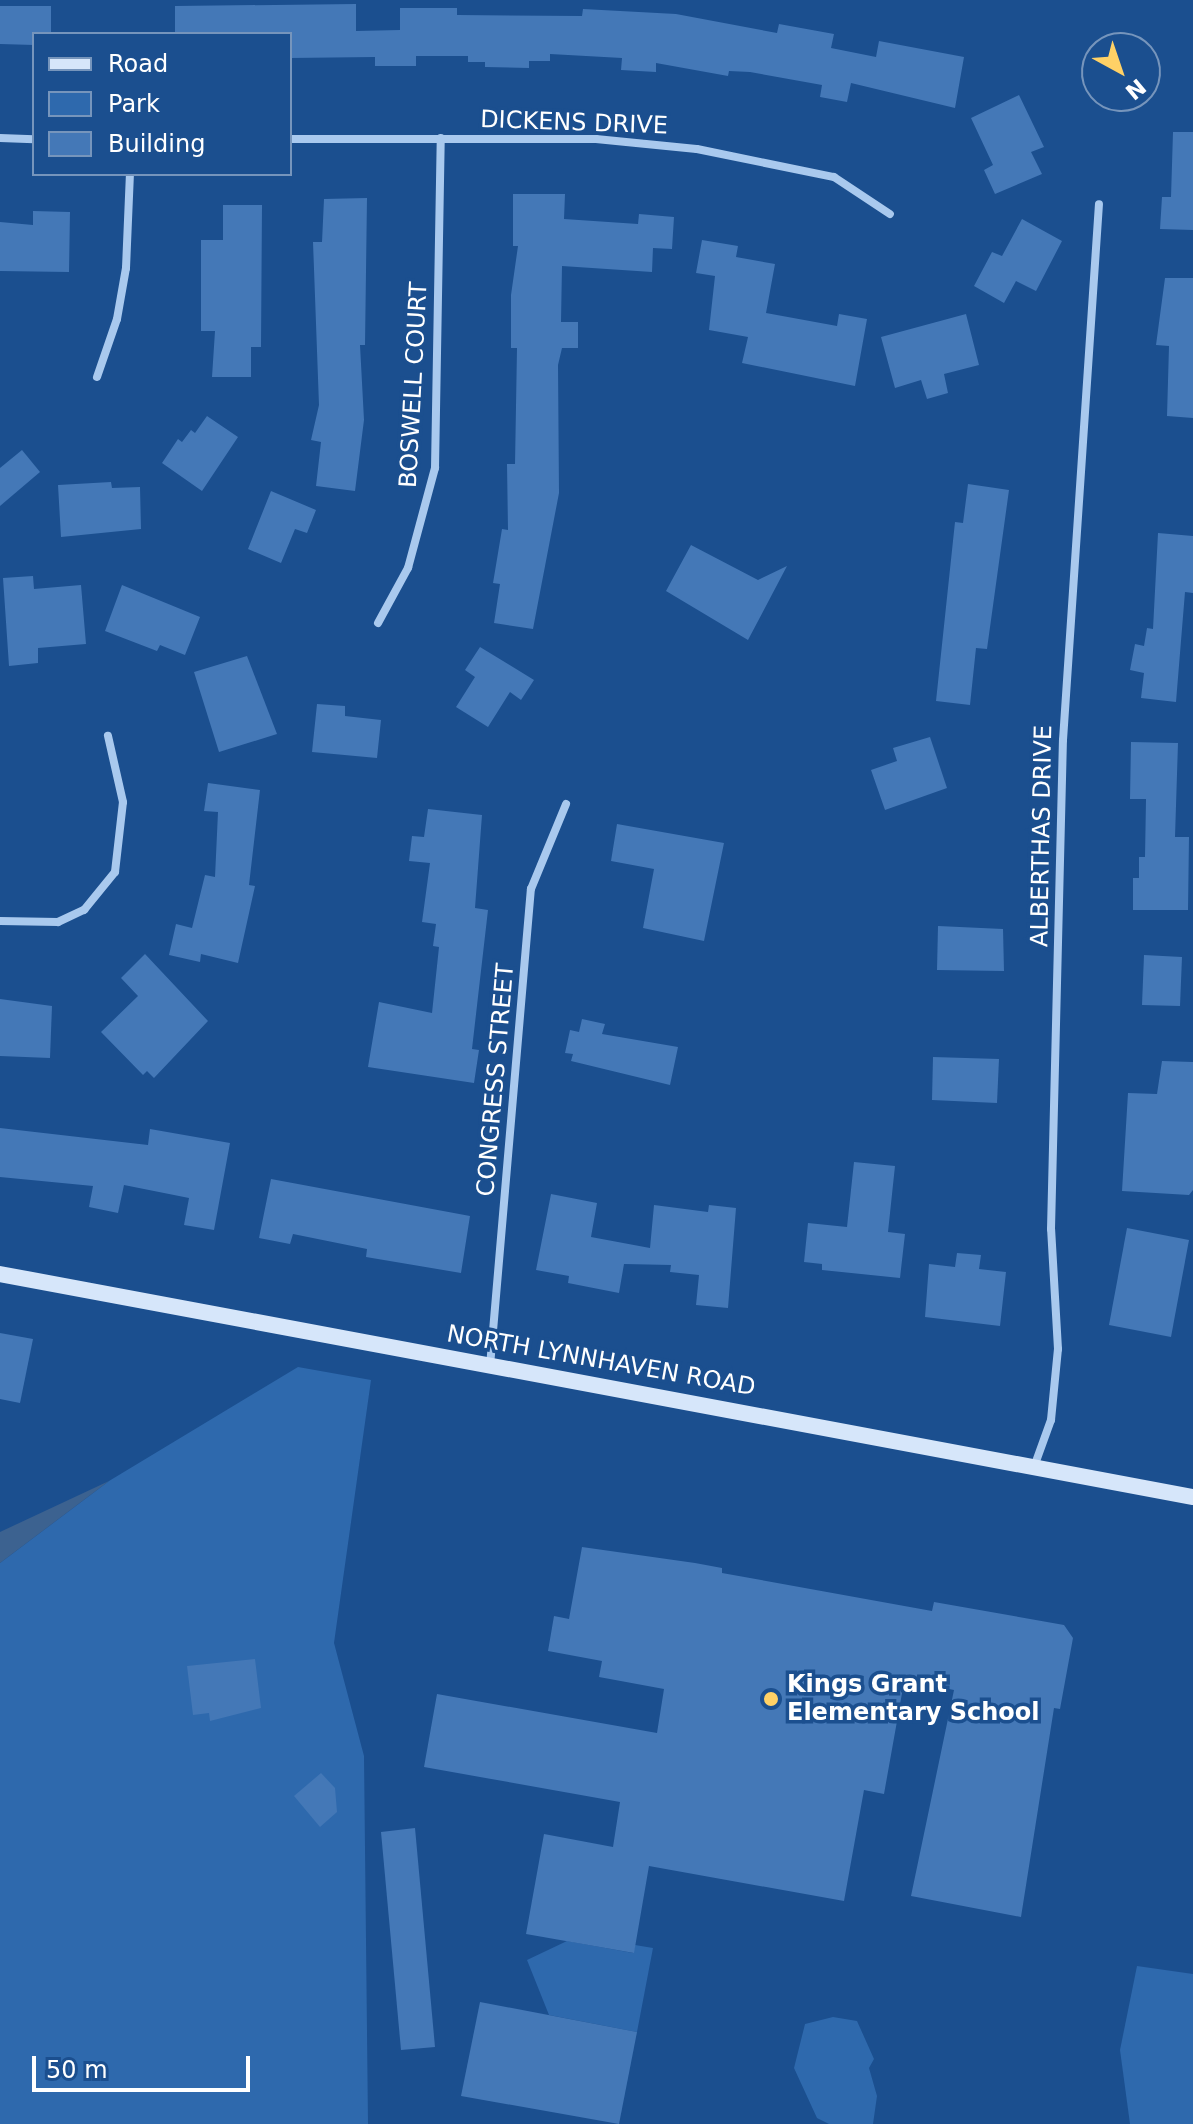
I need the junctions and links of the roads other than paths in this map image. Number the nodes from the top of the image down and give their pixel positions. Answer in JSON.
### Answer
{"nodes":[{"id":1,"x":0,"y":138,"type":"edge"},
{"id":2,"x":441,"y":138,"type":"junction"},
{"id":3,"x":32,"y":139,"type":"edge"},
{"id":4,"x":292,"y":139,"type":"edge"},
{"id":5,"x":130,"y":176,"type":"edge"},
{"id":6,"x":1099,"y":204,"type":"dead end"},
{"id":7,"x":890,"y":214,"type":"dead end"},
{"id":8,"x":97,"y":377,"type":"dead end"},
{"id":9,"x":378,"y":623,"type":"dead end"},
{"id":10,"x":108,"y":736,"type":"dead end"},
{"id":11,"x":566,"y":804,"type":"dead end"},
{"id":12,"x":0,"y":921,"type":"edge"},
{"id":13,"x":0,"y":1274,"type":"edge"},
{"id":14,"x":490,"y":1366,"type":"junction"},
{"id":15,"x":1034,"y":1468,"type":"junction"},
{"id":16,"x":1193,"y":1497,"type":"edge"}],
"edges":[{"from":1,"to":3,"type":"street"},
{"from":2,"to":4,"type":"street","name":"DICKENS DRIVE"},
{"from":2,"to":7,"type":"street","name":"DICKENS DRIVE"},
{"from":2,"to":9,"type":"street","name":"BOSWELL COURT"},
{"from":5,"to":8,"type":"street"},
{"from":6,"to":15,"type":"street","name":"ALBERTHAS DRIVE"},
{"from":10,"to":12,"type":"street"},
{"from":11,"to":14,"type":"street","name":"CONGRESS STREET"},
{"from":13,"to":14,"type":"street","name":"NORTH LYNNHAVEN ROAD"},
{"from":14,"to":15,"type":"street","name":"NORTH LYNNHAVEN ROAD"},
{"from":15,"to":16,"type":"street","name":"NORTH LYNNHAVEN ROAD"}]}
